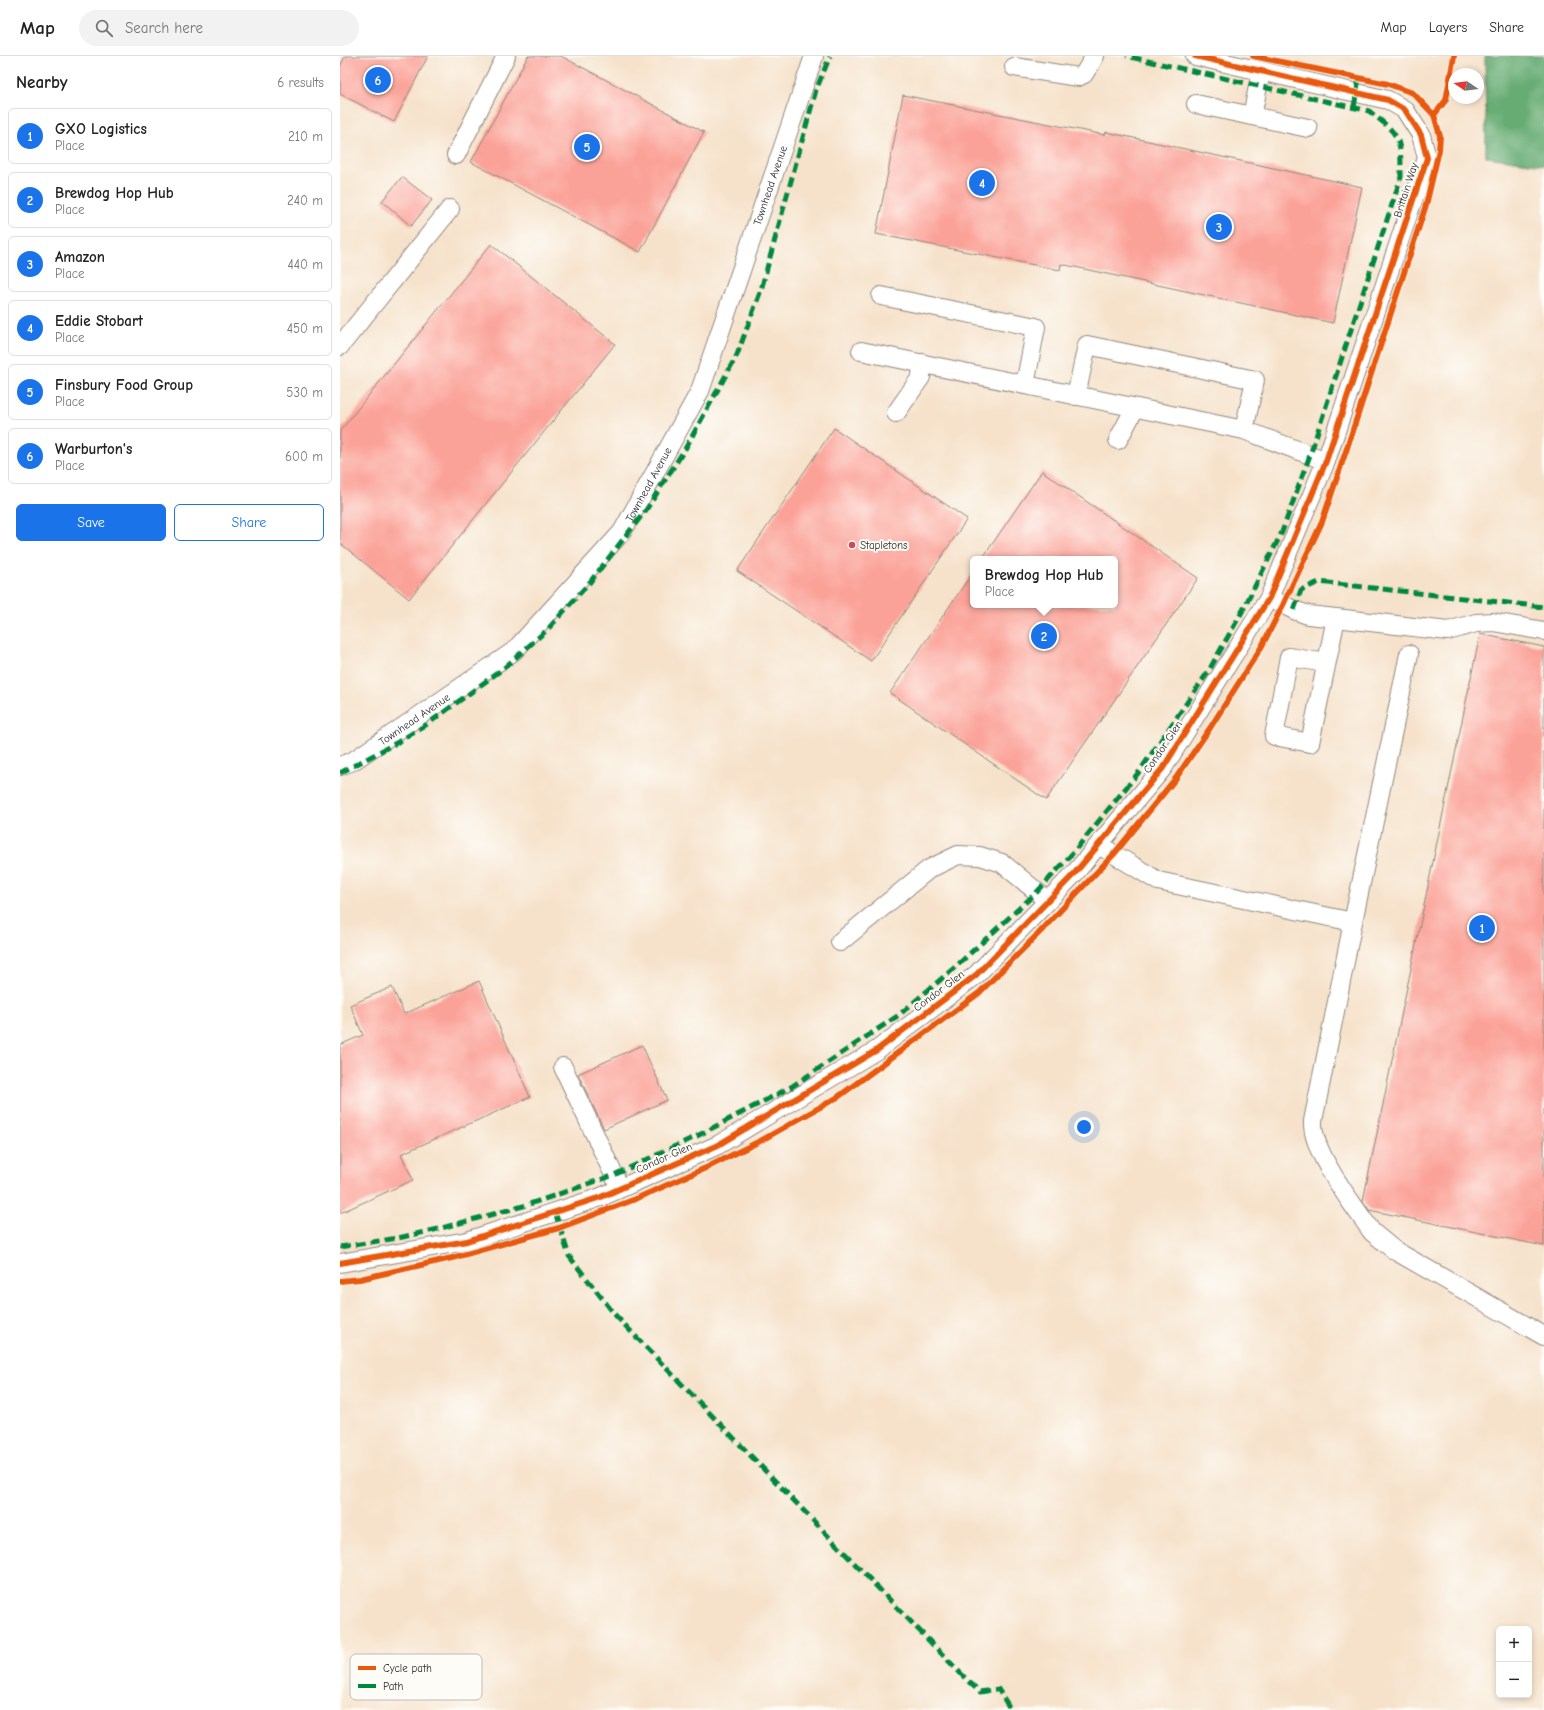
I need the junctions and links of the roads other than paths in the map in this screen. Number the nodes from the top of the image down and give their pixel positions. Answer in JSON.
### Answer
{"nodes":[{"id":1,"x":506,"y":56,"type":"edge"},
{"id":2,"x":800,"y":56,"type":"edge"},
{"id":3,"x":814,"y":56,"type":"edge"},
{"id":4,"x":1095,"y":56,"type":"edge"},
{"id":5,"x":1195,"y":56,"type":"edge"},
{"id":6,"x":1221,"y":59,"type":"edge"},
{"id":7,"x":1014,"y":67,"type":"dead end"},
{"id":8,"x":1261,"y":72,"type":"junction"},
{"id":9,"x":803,"y":91,"type":"junction"},
{"id":10,"x":1196,"y":104,"type":"dead end"},
{"id":11,"x":1252,"y":116,"type":"junction"},
{"id":12,"x":1308,"y":128,"type":"dead end"},
{"id":13,"x":456,"y":155,"type":"dead end"},
{"id":14,"x":450,"y":209,"type":"dead end"},
{"id":15,"x":881,"y":296,"type":"dead end"},
{"id":16,"x":340,"y":346,"type":"edge"},
{"id":17,"x":861,"y":351,"type":"dead end"},
{"id":18,"x":922,"y":363,"type":"junction"},
{"id":19,"x":1025,"y":385,"type":"junction"},
{"id":20,"x":1076,"y":396,"type":"junction"},
{"id":21,"x":1135,"y":408,"type":"junction"},
{"id":22,"x":896,"y":413,"type":"dead end"},
{"id":23,"x":1244,"y":430,"type":"junction"},
{"id":24,"x":1118,"y":440,"type":"dead end"},
{"id":25,"x":1326,"y":461,"type":"junction"},
{"id":26,"x":1269,"y":598,"type":"junction"},
{"id":27,"x":1336,"y":618,"type":"junction"},
{"id":28,"x":1544,"y":631,"type":"edge"},
{"id":29,"x":1409,"y":654,"type":"dead end"},
{"id":30,"x":1326,"y":663,"type":"junction"},
{"id":31,"x":340,"y":766,"type":"edge"},
{"id":32,"x":1099,"y":844,"type":"junction"},
{"id":33,"x":1048,"y":901,"type":"junction"},
{"id":34,"x":1353,"y":922,"type":"junction"},
{"id":35,"x":840,"y":942,"type":"dead end"},
{"id":36,"x":564,"y":1067,"type":"dead end"},
{"id":37,"x":620,"y":1188,"type":"junction"},
{"id":38,"x":340,"y":1263,"type":"edge"},
{"id":39,"x":1544,"y":1336,"type":"edge"}],
"edges":[{"from":1,"to":13,"type":"street"},
{"from":2,"to":9,"type":"street","name":"Townhead Avenue"},
{"from":3,"to":9,"type":"street","name":"Townhead Avenue"},
{"from":4,"to":7,"type":"street"},
{"from":5,"to":6,"type":"street","name":"Brittain Way"},
{"from":6,"to":8,"type":"street","name":"Brittain Way"},
{"from":8,"to":11,"type":"street"},
{"from":8,"to":25,"type":"street","name":"Brittain Way"},
{"from":9,"to":31,"type":"street","name":"Townhead Avenue"},
{"from":10,"to":11,"type":"street"},
{"from":11,"to":12,"type":"street"},
{"from":14,"to":16,"type":"street"},
{"from":15,"to":19,"type":"street"},
{"from":17,"to":18,"type":"street"},
{"from":18,"to":19,"type":"street"},
{"from":18,"to":22,"type":"street"},
{"from":19,"to":20,"type":"street"},
{"from":20,"to":21,"type":"street"},
{"from":20,"to":23,"type":"street"},
{"from":21,"to":23,"type":"street"},
{"from":21,"to":24,"type":"street"},
{"from":23,"to":25,"type":"street"},
{"from":25,"to":26,"type":"street","name":"Condor Glen"},
{"from":26,"to":27,"type":"street"},
{"from":26,"to":32,"type":"street","name":"Condor Glen"},
{"from":27,"to":28,"type":"street"},
{"from":27,"to":30,"type":"street"},
{"from":29,"to":34,"type":"street"},
{"from":30,"to":30,"type":"street"},
{"from":32,"to":33,"type":"street","name":"Condor Glen"},
{"from":32,"to":34,"type":"street"},
{"from":33,"to":35,"type":"street"},
{"from":33,"to":37,"type":"street","name":"Condor Glen"},
{"from":34,"to":39,"type":"street"},
{"from":36,"to":37,"type":"street"},
{"from":37,"to":38,"type":"street","name":"Condor Glen"}]}
